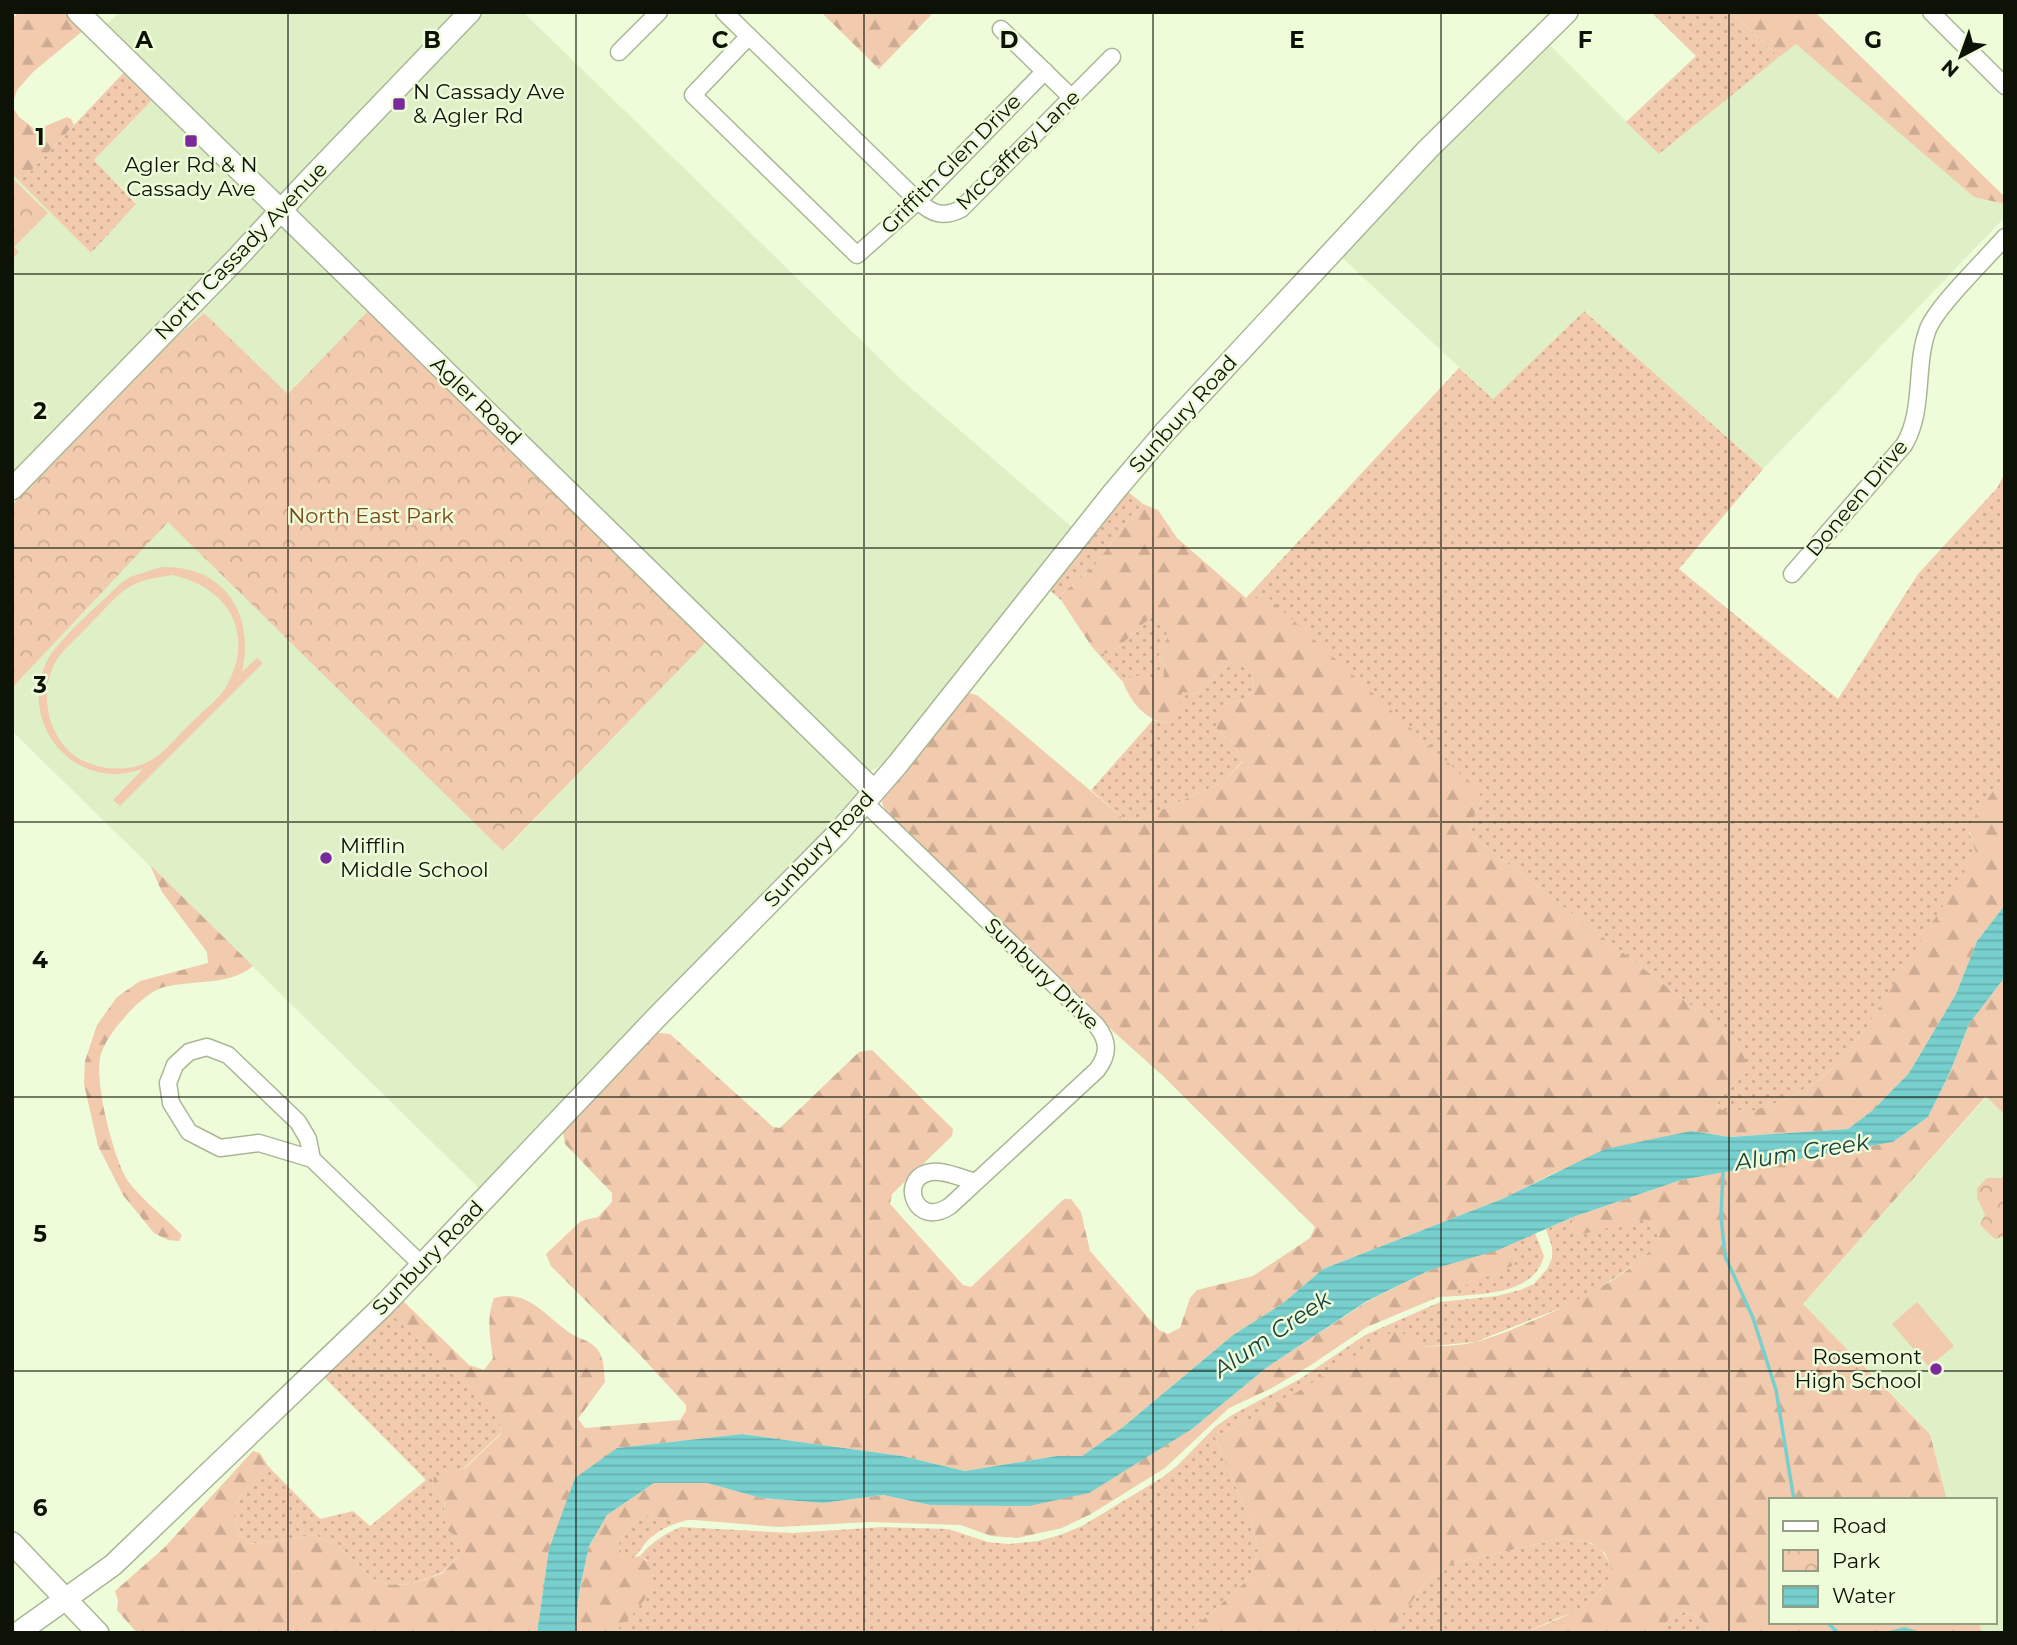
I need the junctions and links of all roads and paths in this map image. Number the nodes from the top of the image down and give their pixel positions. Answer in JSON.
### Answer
{"nodes":[{"id":1,"x":78,"y":12,"type":"edge"},
{"id":2,"x":470,"y":12,"type":"edge"},
{"id":3,"x":659,"y":12,"type":"edge"},
{"id":4,"x":724,"y":12,"type":"edge"},
{"id":5,"x":1567,"y":12,"type":"edge"},
{"id":6,"x":1931,"y":12,"type":"edge"},
{"id":7,"x":1001,"y":29,"type":"dead end"},
{"id":8,"x":749,"y":36,"type":"junction"},
{"id":9,"x":619,"y":52,"type":"dead end"},
{"id":10,"x":1112,"y":57,"type":"dead end"},
{"id":11,"x":1045,"y":71,"type":"junction"},
{"id":12,"x":2003,"y":80,"type":"edge"},
{"id":13,"x":1072,"y":99,"type":"junction"},
{"id":14,"x":918,"y":201,"type":"junction"},
{"id":15,"x":280,"y":211,"type":"junction"},
{"id":16,"x":2005,"y":237,"type":"edge"},
{"id":17,"x":12,"y":489,"type":"edge"},
{"id":18,"x":1792,"y":574,"type":"dead end"},
{"id":19,"x":869,"y":797,"type":"junction"},
{"id":20,"x":312,"y":1158,"type":"junction"},
{"id":21,"x":976,"y":1182,"type":"dead end"},
{"id":22,"x":422,"y":1265,"type":"junction"},
{"id":23,"x":12,"y":1543,"type":"edge"},
{"id":24,"x":65,"y":1599,"type":"junction"},
{"id":25,"x":18,"y":1633,"type":"edge"},
{"id":26,"x":97,"y":1633,"type":"edge"}],
"edges":[{"from":1,"to":15,"type":"main road","name":"Agler Road"},
{"from":2,"to":15,"type":"main road","name":"North Cassady Avenue"},
{"from":3,"to":9,"type":"street"},
{"from":4,"to":8,"type":"street","name":"McCaffrey Lane"},
{"from":5,"to":19,"type":"main road","name":"Sunbury Road"},
{"from":6,"to":12,"type":"street"},
{"from":7,"to":11,"type":"street"},
{"from":8,"to":14,"type":"street","name":"McCaffrey Lane"},
{"from":8,"to":14,"type":"street","name":"Griffith Glen Drive"},
{"from":10,"to":13,"type":"street","name":"McCaffrey Lane"},
{"from":11,"to":13,"type":"street"},
{"from":11,"to":14,"type":"street","name":"Griffith Glen Drive"},
{"from":13,"to":14,"type":"street","name":"McCaffrey Lane"},
{"from":15,"to":17,"type":"main road","name":"North Cassady Avenue"},
{"from":15,"to":19,"type":"main road","name":"Agler Road"},
{"from":16,"to":18,"type":"street","name":"Doneen Drive"},
{"from":19,"to":21,"type":"street","name":"Sunbury Drive"},
{"from":19,"to":22,"type":"main road","name":"Sunbury Road"},
{"from":20,"to":20,"type":"street"},
{"from":20,"to":22,"type":"street"},
{"from":22,"to":24,"type":"main road","name":"Sunbury Road"},
{"from":23,"to":24,"type":"main road"},
{"from":24,"to":25,"type":"main road","name":"Sunbury Road"},
{"from":24,"to":26,"type":"main road"}]}
